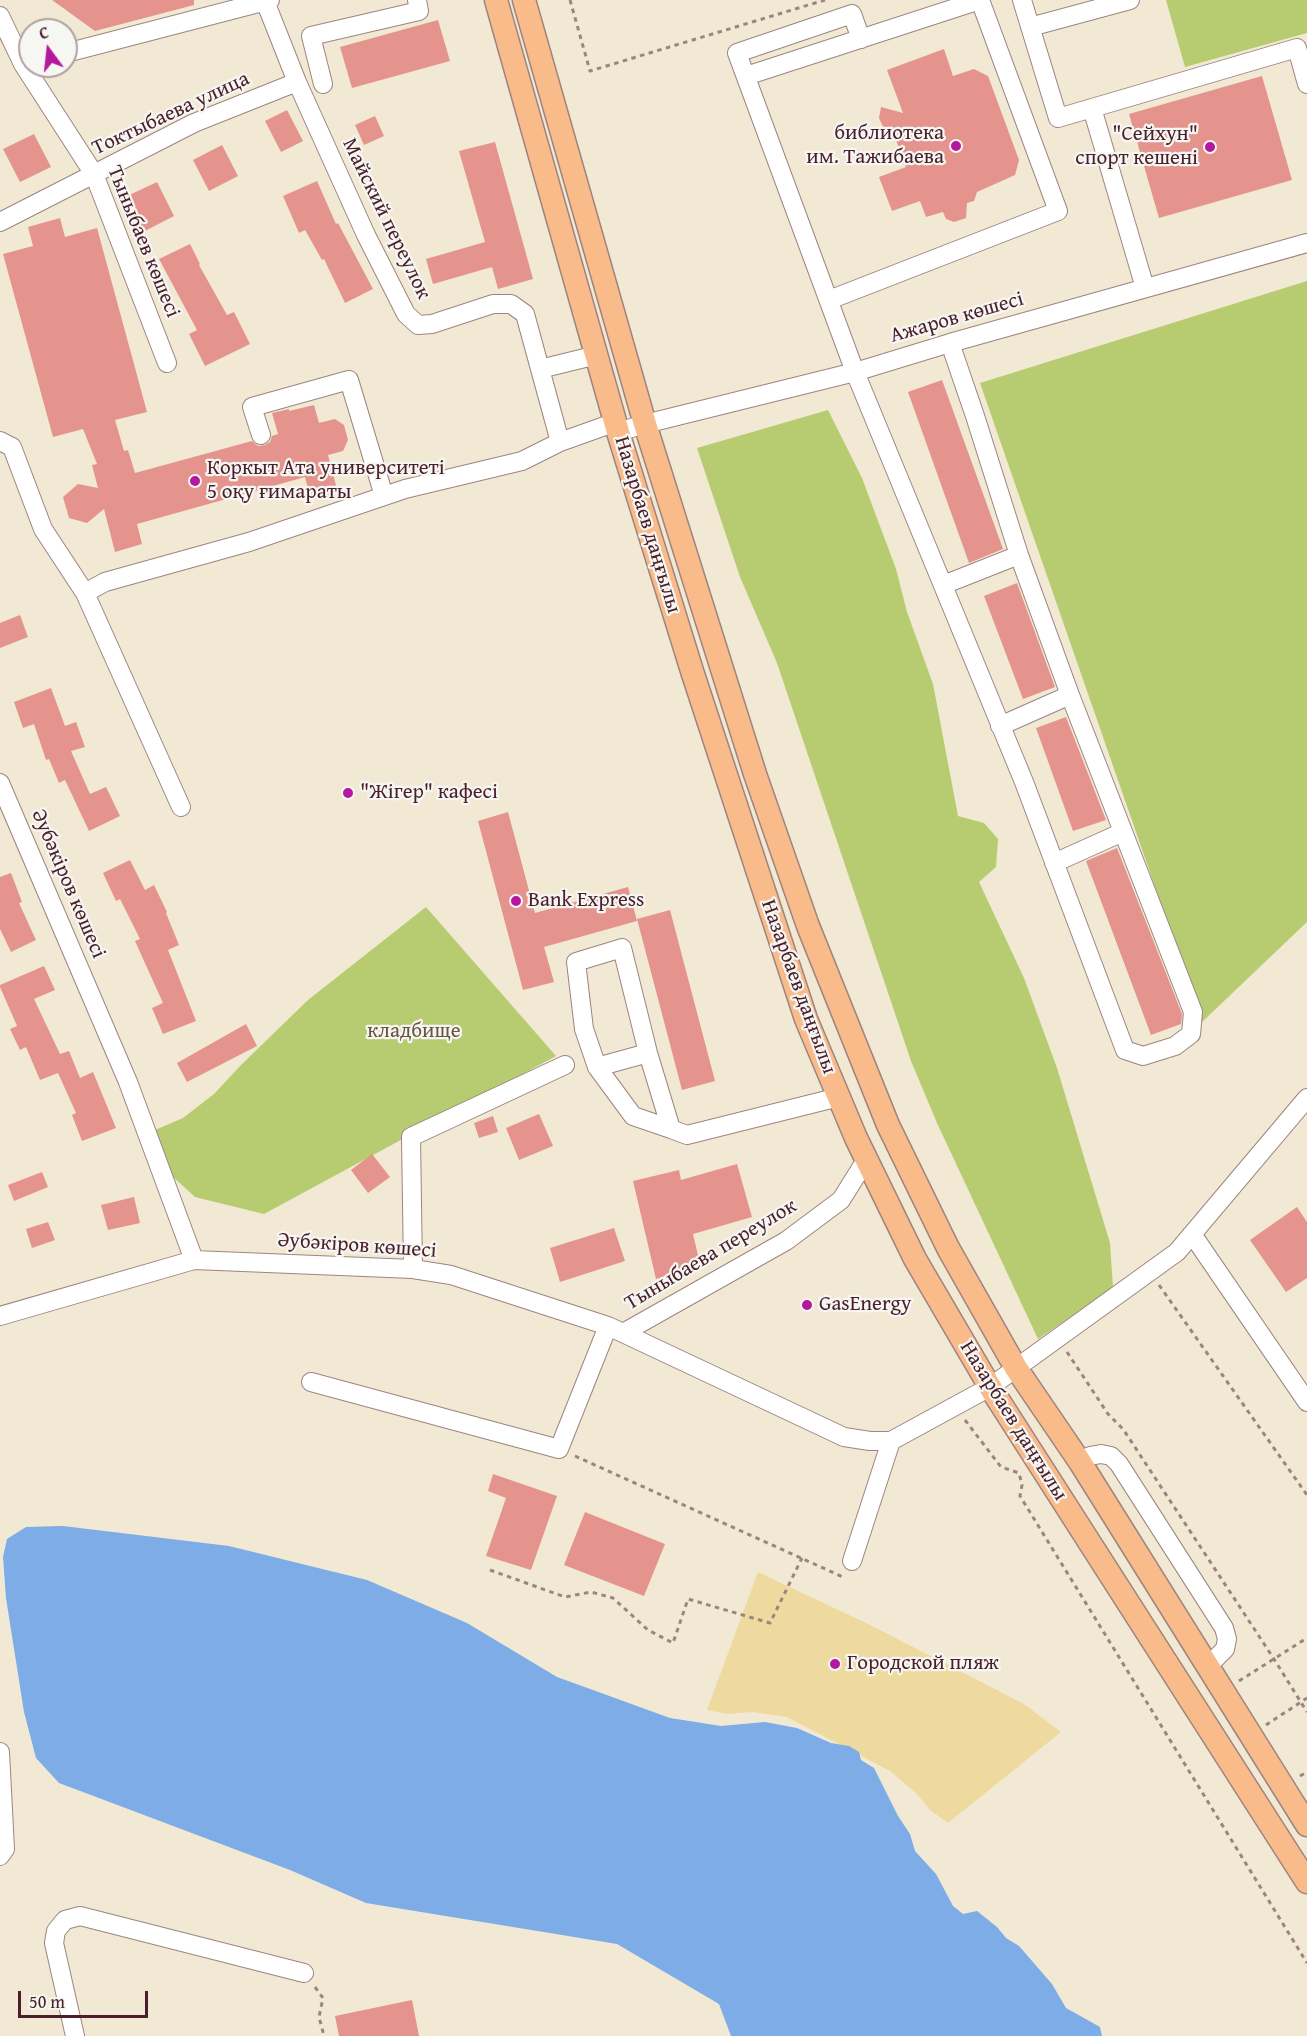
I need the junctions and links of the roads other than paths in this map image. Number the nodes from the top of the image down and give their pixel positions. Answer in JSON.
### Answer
{"nodes":[{"id":1,"x":417,"y":0,"type":"edge"},
{"id":2,"x":496,"y":0,"type":"edge"},
{"id":3,"x":524,"y":0,"type":"edge"},
{"id":4,"x":1022,"y":0,"type":"edge"},
{"id":5,"x":1130,"y":0,"type":"edge"},
{"id":6,"x":268,"y":1,"type":"edge"},
{"id":7,"x":229,"y":5,"type":"edge"},
{"id":8,"x":0,"y":16,"type":"edge"},
{"id":9,"x":1030,"y":27,"type":"junction"},
{"id":10,"x":861,"y":39,"type":"junction"},
{"id":11,"x":18,"y":49,"type":"edge"},
{"id":12,"x":78,"y":49,"type":"edge"},
{"id":13,"x":746,"y":76,"type":"junction"},
{"id":14,"x":35,"y":78,"type":"edge"},
{"id":15,"x":297,"y":82,"type":"junction"},
{"id":16,"x":323,"y":84,"type":"dead end"},
{"id":17,"x":1307,"y":84,"type":"edge"},
{"id":18,"x":1092,"y":108,"type":"junction"},
{"id":19,"x":94,"y":174,"type":"junction"},
{"id":20,"x":0,"y":222,"type":"edge"},
{"id":21,"x":1307,"y":243,"type":"edge"},
{"id":22,"x":1145,"y":288,"type":"junction"},
{"id":23,"x":829,"y":300,"type":"junction"},
{"id":24,"x":950,"y":343,"type":"junction"},
{"id":25,"x":597,"y":355,"type":"junction"},
{"id":26,"x":167,"y":363,"type":"dead end"},
{"id":27,"x":540,"y":369,"type":"junction"},
{"id":28,"x":855,"y":372,"type":"junction"},
{"id":29,"x":645,"y":424,"type":"junction"},
{"id":30,"x":617,"y":427,"type":"junction"},
{"id":31,"x":261,"y":435,"type":"dead end"},
{"id":32,"x":0,"y":441,"type":"edge"},
{"id":33,"x":560,"y":442,"type":"junction"},
{"id":34,"x":384,"y":496,"type":"junction"},
{"id":35,"x":1019,"y":555,"type":"junction"},
{"id":36,"x":943,"y":585,"type":"junction"},
{"id":37,"x":85,"y":593,"type":"junction"},
{"id":38,"x":1070,"y":695,"type":"junction"},
{"id":39,"x":1000,"y":726,"type":"junction"},
{"id":40,"x":0,"y":783,"type":"edge"},
{"id":41,"x":181,"y":807,"type":"dead end"},
{"id":42,"x":1123,"y":832,"type":"junction"},
{"id":43,"x":1054,"y":863,"type":"junction"},
{"id":44,"x":648,"y":1053,"type":"junction"},
{"id":45,"x":565,"y":1065,"type":"dead end"},
{"id":46,"x":597,"y":1067,"type":"junction"},
{"id":47,"x":839,"y":1097,"type":"junction"},
{"id":48,"x":1307,"y":1098,"type":"edge"},
{"id":49,"x":671,"y":1129,"type":"junction"},
{"id":50,"x":866,"y":1160,"type":"junction"},
{"id":51,"x":1192,"y":1234,"type":"junction"},
{"id":52,"x":194,"y":1260,"type":"junction"},
{"id":53,"x":413,"y":1269,"type":"junction"},
{"id":54,"x":0,"y":1316,"type":"edge"},
{"id":55,"x":616,"y":1329,"type":"junction"},
{"id":56,"x":1016,"y":1368,"type":"junction"},
{"id":57,"x":311,"y":1382,"type":"dead end"},
{"id":58,"x":990,"y":1387,"type":"junction"},
{"id":59,"x":1307,"y":1402,"type":"edge"},
{"id":60,"x":891,"y":1441,"type":"junction"},
{"id":61,"x":1080,"y":1462,"type":"junction"},
{"id":62,"x":852,"y":1561,"type":"road end"},
{"id":63,"x":1208,"y":1666,"type":"junction"},
{"id":64,"x":0,"y":1752,"type":"edge"},
{"id":65,"x":1307,"y":1825,"type":"edge"},
{"id":66,"x":0,"y":1856,"type":"edge"},
{"id":67,"x":1307,"y":1881,"type":"edge"},
{"id":68,"x":304,"y":1973,"type":"road end"},
{"id":69,"x":75,"y":2036,"type":"edge"}],
"edges":[{"from":1,"to":16,"type":"street"},
{"from":2,"to":25,"type":"main road","name":"Назарбаев даңғылы"},
{"from":3,"to":29,"type":"main road","name":"Назарбаев даңғылы"},
{"from":4,"to":9,"type":"street"},
{"from":5,"to":9,"type":"street"},
{"from":6,"to":7,"type":"street"},
{"from":6,"to":15,"type":"street","name":"Майский переулок"},
{"from":7,"to":12,"type":"street"},
{"from":8,"to":11,"type":"street","name":"Тыныбаев көшесі"},
{"from":9,"to":18,"type":"street"},
{"from":10,"to":13,"type":"street"},
{"from":10,"to":13,"type":"street"},
{"from":10,"to":23,"type":"street"},
{"from":13,"to":23,"type":"street"},
{"from":14,"to":19,"type":"street","name":"Тыныбаев көшесі"},
{"from":15,"to":19,"type":"street","name":"Токтыбаева улица"},
{"from":15,"to":27,"type":"street","name":"Майский переулок"},
{"from":17,"to":18,"type":"street"},
{"from":18,"to":22,"type":"street"},
{"from":19,"to":20,"type":"street","name":"Токтыбаева улица"},
{"from":19,"to":26,"type":"street","name":"Тыныбаев көшесі"},
{"from":21,"to":22,"type":"street","name":"Ажаров көшесі"},
{"from":22,"to":24,"type":"street","name":"Ажаров көшесі"},
{"from":23,"to":28,"type":"street"},
{"from":24,"to":28,"type":"street","name":"Ажаров көшесі"},
{"from":24,"to":35,"type":"street"},
{"from":25,"to":27,"type":"street"},
{"from":25,"to":30,"type":"main road","name":"Назарбаев даңғылы"},
{"from":27,"to":33,"type":"street","name":"Майский переулок"},
{"from":28,"to":29,"type":"street","name":"Ажаров көшесі"},
{"from":28,"to":36,"type":"street"},
{"from":29,"to":30,"type":"street","name":"Ажаров көшесі"},
{"from":29,"to":56,"type":"main road","name":"Назарбаев даңғылы"},
{"from":30,"to":33,"type":"street","name":"Ажаров көшесі"},
{"from":30,"to":47,"type":"main road","name":"Назарбаев даңғылы"},
{"from":31,"to":34,"type":"street"},
{"from":32,"to":37,"type":"street"},
{"from":33,"to":34,"type":"street","name":"Ажаров көшесі"},
{"from":34,"to":37,"type":"street","name":"Ажаров көшесі"},
{"from":35,"to":36,"type":"street"},
{"from":35,"to":38,"type":"street"},
{"from":36,"to":39,"type":"street"},
{"from":37,"to":41,"type":"street"},
{"from":38,"to":39,"type":"street"},
{"from":38,"to":42,"type":"street"},
{"from":39,"to":43,"type":"street"},
{"from":40,"to":52,"type":"street","name":"Әубәкіров көшесі"},
{"from":42,"to":43,"type":"street"},
{"from":42,"to":43,"type":"street"},
{"from":44,"to":46,"type":"street"},
{"from":44,"to":46,"type":"street"},
{"from":44,"to":49,"type":"street"},
{"from":45,"to":53,"type":"street"},
{"from":46,"to":49,"type":"street"},
{"from":47,"to":49,"type":"street"},
{"from":47,"to":50,"type":"main road","name":"Назарбаев даңғылы"},
{"from":48,"to":51,"type":"street"},
{"from":50,"to":55,"type":"street","name":"Тыныбаева переулок"},
{"from":50,"to":58,"type":"main road","name":"Назарбаев даңғылы"},
{"from":51,"to":56,"type":"street"},
{"from":51,"to":59,"type":"street"},
{"from":52,"to":53,"type":"street","name":"Әубәкіров көшесі"},
{"from":52,"to":54,"type":"street"},
{"from":53,"to":55,"type":"street","name":"Әубәкіров көшесі"},
{"from":55,"to":57,"type":"street"},
{"from":55,"to":60,"type":"street","name":"Әубәкіров көшесі"},
{"from":56,"to":58,"type":"street"},
{"from":56,"to":61,"type":"main road","name":"Назарбаев даңғылы"},
{"from":58,"to":60,"type":"street"},
{"from":58,"to":67,"type":"main road","name":"Назарбаев даңғылы"},
{"from":60,"to":62,"type":"street"},
{"from":61,"to":63,"type":"main road","name":"Назарбаев даңғылы"},
{"from":61,"to":63,"type":"street"},
{"from":63,"to":65,"type":"main road","name":"Назарбаев даңғылы"},
{"from":64,"to":66,"type":"street"},
{"from":68,"to":69,"type":"street"}]}
